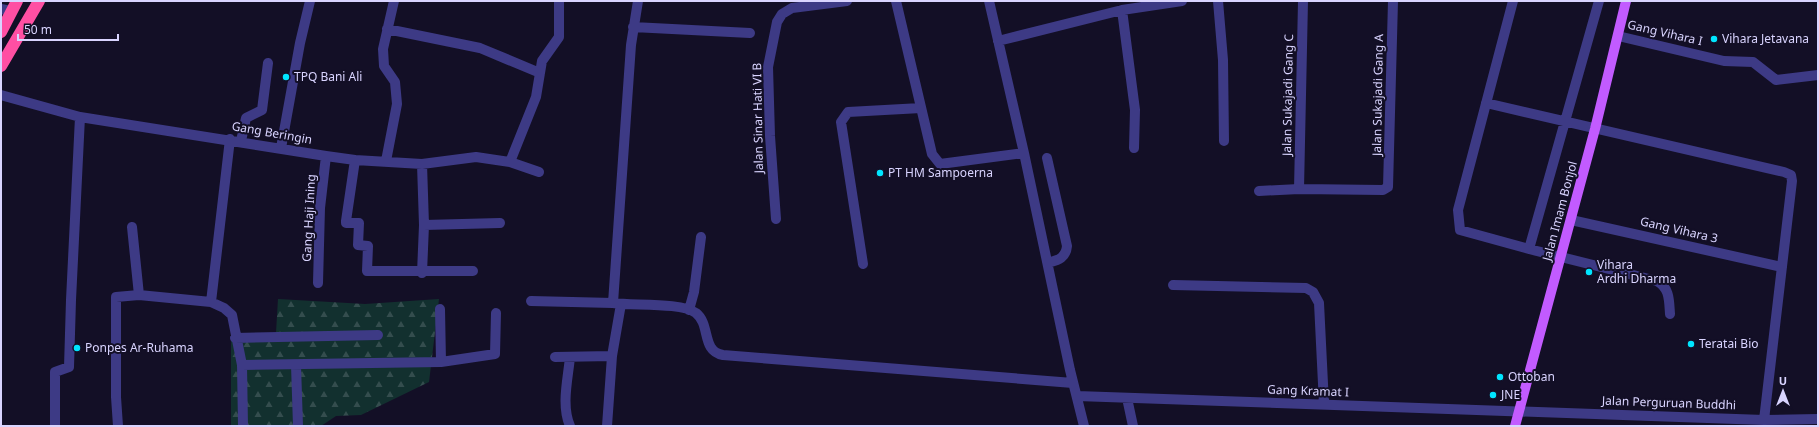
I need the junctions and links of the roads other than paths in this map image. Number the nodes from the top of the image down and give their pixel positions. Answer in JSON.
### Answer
{"nodes":[{"id":1,"x":39,"y":1,"type":"edge"},
{"id":2,"x":310,"y":1,"type":"edge"},
{"id":3,"x":394,"y":1,"type":"edge"},
{"id":4,"x":559,"y":1,"type":"edge"},
{"id":5,"x":638,"y":1,"type":"edge"},
{"id":6,"x":847,"y":1,"type":"edge"},
{"id":7,"x":896,"y":1,"type":"edge"},
{"id":8,"x":989,"y":1,"type":"edge"},
{"id":9,"x":1182,"y":1,"type":"edge"},
{"id":10,"x":1218,"y":1,"type":"edge"},
{"id":11,"x":1303,"y":1,"type":"edge"},
{"id":12,"x":1393,"y":1,"type":"edge"},
{"id":13,"x":1513,"y":1,"type":"edge"},
{"id":14,"x":1599,"y":1,"type":"edge"},
{"id":15,"x":1626,"y":1,"type":"edge"},
{"id":16,"x":10,"y":7,"type":"edge"},
{"id":17,"x":1122,"y":10,"type":"junction"},
{"id":18,"x":2,"y":26,"type":"edge"},
{"id":19,"x":633,"y":28,"type":"junction"},
{"id":20,"x":387,"y":30,"type":"junction"},
{"id":21,"x":750,"y":33,"type":"dead end"},
{"id":22,"x":1618,"y":36,"type":"junction"},
{"id":23,"x":998,"y":41,"type":"junction"},
{"id":24,"x":268,"y":63,"type":"dead end"},
{"id":25,"x":1,"y":66,"type":"edge"},
{"id":26,"x":540,"y":73,"type":"junction"},
{"id":27,"x":1818,"y":75,"type":"edge"},
{"id":28,"x":1,"y":95,"type":"edge"},
{"id":29,"x":1486,"y":103,"type":"junction"},
{"id":30,"x":922,"y":108,"type":"junction"},
{"id":31,"x":80,"y":117,"type":"junction"},
{"id":32,"x":1566,"y":121,"type":"junction"},
{"id":33,"x":1595,"y":129,"type":"junction"},
{"id":34,"x":230,"y":139,"type":"junction"},
{"id":35,"x":241,"y":141,"type":"junction"},
{"id":36,"x":1224,"y":141,"type":"dead end"},
{"id":37,"x":281,"y":148,"type":"junction"},
{"id":38,"x":1134,"y":148,"type":"dead end"},
{"id":39,"x":1024,"y":153,"type":"junction"},
{"id":40,"x":326,"y":156,"type":"junction"},
{"id":41,"x":1047,"y":158,"type":"dead end"},
{"id":42,"x":355,"y":160,"type":"junction"},
{"id":43,"x":386,"y":161,"type":"junction"},
{"id":44,"x":510,"y":162,"type":"junction"},
{"id":45,"x":422,"y":164,"type":"junction"},
{"id":46,"x":539,"y":172,"type":"dead end"},
{"id":47,"x":1299,"y":189,"type":"junction"},
{"id":48,"x":1259,"y":191,"type":"dead end"},
{"id":49,"x":776,"y":219,"type":"dead end"},
{"id":50,"x":1571,"y":220,"type":"junction"},
{"id":51,"x":500,"y":223,"type":"dead end"},
{"id":52,"x":424,"y":225,"type":"junction"},
{"id":53,"x":132,"y":228,"type":"dead end"},
{"id":54,"x":701,"y":237,"type":"dead end"},
{"id":55,"x":1529,"y":249,"type":"junction"},
{"id":56,"x":1561,"y":256,"type":"junction"},
{"id":57,"x":1048,"y":263,"type":"junction"},
{"id":58,"x":863,"y":264,"type":"dead end"},
{"id":59,"x":1782,"y":266,"type":"junction"},
{"id":60,"x":473,"y":271,"type":"dead end"},
{"id":61,"x":422,"y":272,"type":"junction"},
{"id":62,"x":318,"y":283,"type":"dead end"},
{"id":63,"x":1173,"y":285,"type":"dead end"},
{"id":64,"x":139,"y":295,"type":"junction"},
{"id":65,"x":531,"y":301,"type":"dead end"},
{"id":66,"x":211,"y":302,"type":"junction"},
{"id":67,"x":617,"y":304,"type":"junction"},
{"id":68,"x":440,"y":309,"type":"dead end"},
{"id":69,"x":689,"y":310,"type":"junction"},
{"id":70,"x":496,"y":313,"type":"dead end"},
{"id":71,"x":1670,"y":314,"type":"dead end"},
{"id":72,"x":378,"y":335,"type":"dead end"},
{"id":73,"x":235,"y":338,"type":"junction"},
{"id":74,"x":612,"y":356,"type":"junction"},
{"id":75,"x":555,"y":357,"type":"dead end"},
{"id":76,"x":570,"y":357,"type":"junction"},
{"id":77,"x":441,"y":362,"type":"junction"},
{"id":78,"x":242,"y":365,"type":"junction"},
{"id":79,"x":296,"y":365,"type":"junction"},
{"id":80,"x":1073,"y":383,"type":"junction"},
{"id":81,"x":1077,"y":396,"type":"junction"},
{"id":82,"x":1127,"y":398,"type":"junction"},
{"id":83,"x":1324,"y":404,"type":"junction"},
{"id":84,"x":1518,"y":410,"type":"junction"},
{"id":85,"x":1764,"y":420,"type":"junction"},
{"id":86,"x":1818,"y":420,"type":"edge"},
{"id":87,"x":55,"y":426,"type":"edge"},
{"id":88,"x":118,"y":426,"type":"edge"},
{"id":89,"x":243,"y":426,"type":"edge"},
{"id":90,"x":298,"y":426,"type":"edge"},
{"id":91,"x":570,"y":426,"type":"edge"},
{"id":92,"x":607,"y":426,"type":"edge"},
{"id":93,"x":1084,"y":426,"type":"edge"},
{"id":94,"x":1134,"y":426,"type":"edge"},
{"id":95,"x":1515,"y":426,"type":"edge"}],
"edges":[{"from":1,"to":25,"type":"highway"},
{"from":2,"to":37,"type":"street"},
{"from":3,"to":20,"type":"street"},
{"from":4,"to":26,"type":"street"},
{"from":5,"to":19,"type":"street"},
{"from":6,"to":49,"type":"street","name":"Jalan Sinar Hati VI B"},
{"from":7,"to":30,"type":"street"},
{"from":8,"to":23,"type":"street"},
{"from":9,"to":17,"type":"street"},
{"from":10,"to":36,"type":"street"},
{"from":11,"to":47,"type":"street","name":"Jalan Sukajadi Gang C"},
{"from":12,"to":47,"type":"street","name":"Jalan Sukajadi Gang A"},
{"from":13,"to":29,"type":"street"},
{"from":14,"to":32,"type":"street"},
{"from":15,"to":22,"type":"main road","name":"Jalan Imam Bonjol"},
{"from":16,"to":18,"type":"highway"},
{"from":17,"to":23,"type":"street"},
{"from":17,"to":38,"type":"street"},
{"from":19,"to":21,"type":"street"},
{"from":19,"to":67,"type":"street"},
{"from":20,"to":26,"type":"street"},
{"from":20,"to":43,"type":"street"},
{"from":22,"to":27,"type":"street","name":"Gang Vihara I"},
{"from":22,"to":33,"type":"main road","name":"Jalan Imam Bonjol"},
{"from":23,"to":39,"type":"street"},
{"from":24,"to":35,"type":"street"},
{"from":26,"to":44,"type":"street"},
{"from":28,"to":31,"type":"street","name":"Gang Beringin"},
{"from":29,"to":32,"type":"street"},
{"from":29,"to":55,"type":"street"},
{"from":30,"to":39,"type":"street"},
{"from":30,"to":58,"type":"street"},
{"from":31,"to":34,"type":"street","name":"Gang Beringin"},
{"from":31,"to":87,"type":"street"},
{"from":32,"to":33,"type":"street"},
{"from":32,"to":55,"type":"street"},
{"from":33,"to":50,"type":"main road","name":"Jalan Imam Bonjol"},
{"from":33,"to":59,"type":"street"},
{"from":34,"to":35,"type":"street","name":"Gang Beringin"},
{"from":34,"to":66,"type":"street"},
{"from":35,"to":37,"type":"street","name":"Gang Beringin"},
{"from":37,"to":40,"type":"street","name":"Gang Beringin"},
{"from":39,"to":57,"type":"street"},
{"from":40,"to":42,"type":"street","name":"Gang Beringin"},
{"from":40,"to":62,"type":"street","name":"Gang Haji Ining"},
{"from":41,"to":57,"type":"street"},
{"from":42,"to":43,"type":"street","name":"Gang Beringin"},
{"from":42,"to":61,"type":"street"},
{"from":43,"to":45,"type":"street","name":"Gang Beringin"},
{"from":44,"to":45,"type":"street","name":"Gang Beringin"},
{"from":44,"to":46,"type":"street","name":"Gang Beringin"},
{"from":45,"to":52,"type":"street"},
{"from":47,"to":48,"type":"street"},
{"from":50,"to":56,"type":"main road","name":"Jalan Imam Bonjol"},
{"from":50,"to":59,"type":"street","name":"Gang Vihara 3"},
{"from":51,"to":52,"type":"street"},
{"from":52,"to":61,"type":"street"},
{"from":53,"to":64,"type":"street"},
{"from":54,"to":69,"type":"street"},
{"from":55,"to":56,"type":"street"},
{"from":56,"to":71,"type":"street"},
{"from":56,"to":84,"type":"main road","name":"Jalan Imam Bonjol"},
{"from":57,"to":80,"type":"street"},
{"from":59,"to":85,"type":"street"},
{"from":60,"to":61,"type":"street"},
{"from":63,"to":83,"type":"street"},
{"from":64,"to":66,"type":"street"},
{"from":64,"to":88,"type":"street"},
{"from":65,"to":67,"type":"street"},
{"from":66,"to":73,"type":"street"},
{"from":67,"to":69,"type":"street"},
{"from":67,"to":74,"type":"street"},
{"from":68,"to":77,"type":"street"},
{"from":69,"to":80,"type":"street"},
{"from":70,"to":77,"type":"street"},
{"from":72,"to":73,"type":"street"},
{"from":73,"to":78,"type":"street"},
{"from":74,"to":76,"type":"street"},
{"from":74,"to":92,"type":"street"},
{"from":75,"to":76,"type":"street"},
{"from":76,"to":91,"type":"street"},
{"from":77,"to":79,"type":"street"},
{"from":78,"to":79,"type":"street"},
{"from":78,"to":89,"type":"street"},
{"from":79,"to":90,"type":"street"},
{"from":80,"to":81,"type":"street"},
{"from":81,"to":82,"type":"street","name":"Gang Kramat I"},
{"from":81,"to":93,"type":"street"},
{"from":82,"to":83,"type":"street","name":"Gang Kramat I"},
{"from":82,"to":94,"type":"street"},
{"from":83,"to":84,"type":"street","name":"Gang Kramat I"},
{"from":84,"to":85,"type":"street","name":"Jalan Perguruan Buddhi"},
{"from":84,"to":95,"type":"main road","name":"Jalan Imam Bonjol"},
{"from":85,"to":86,"type":"street","name":"Jalan Perguruan Buddhi"}]}
